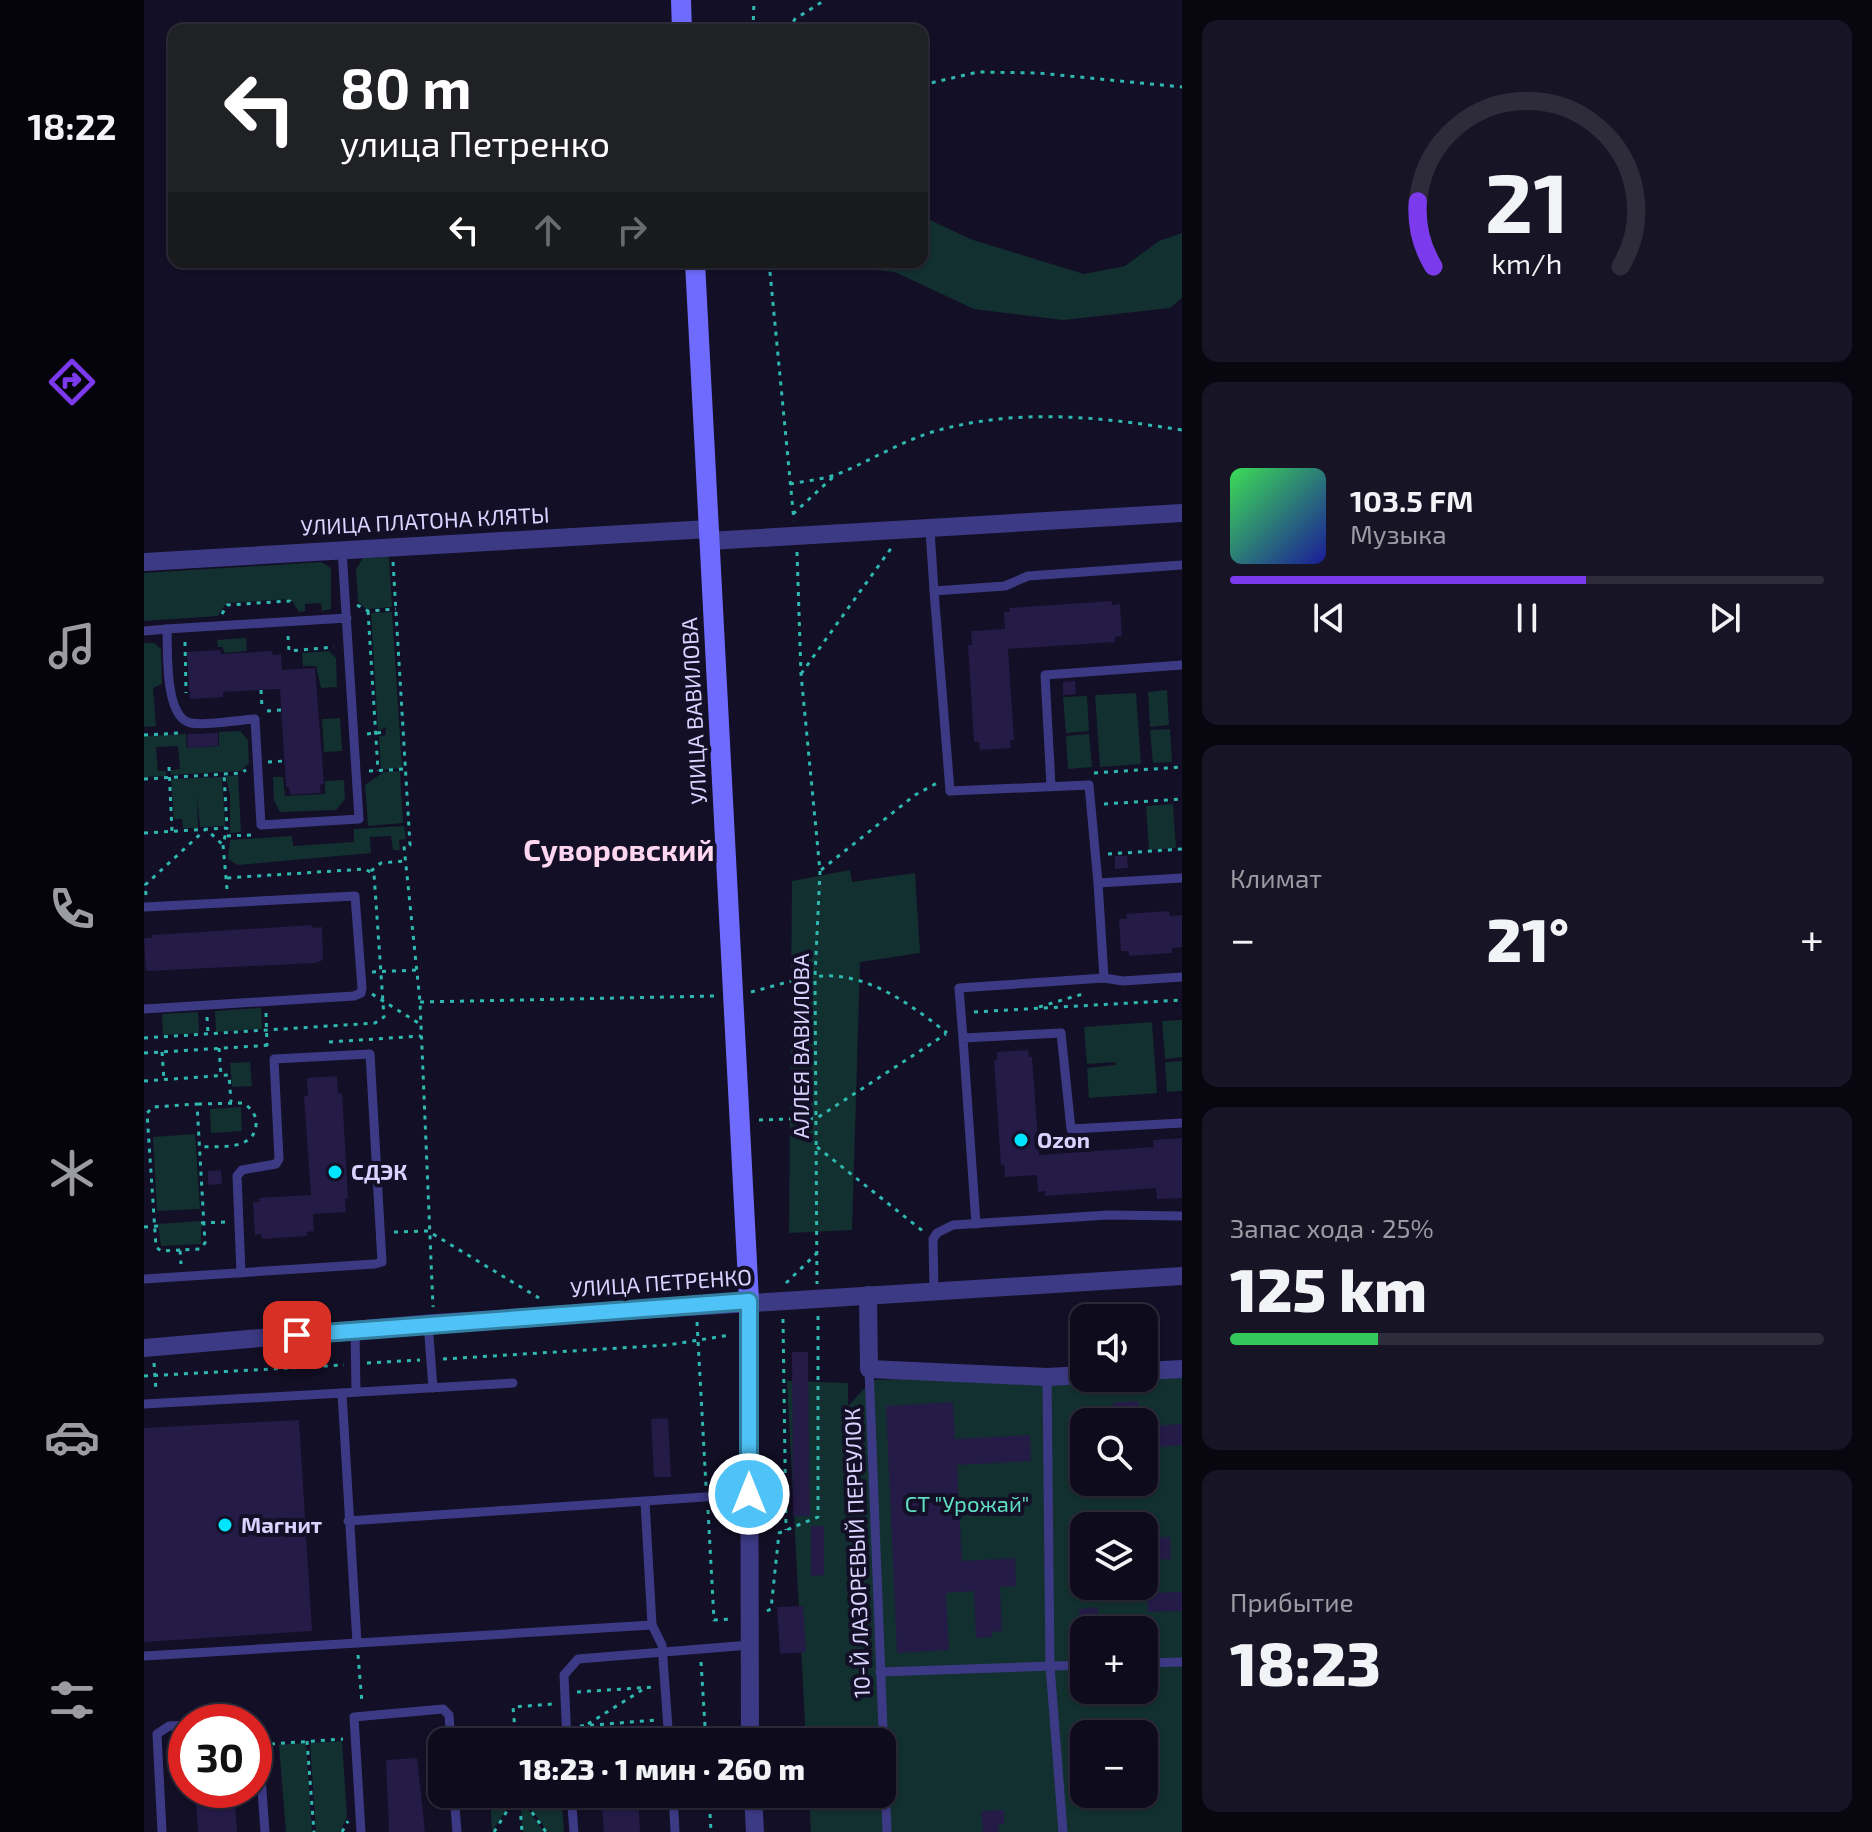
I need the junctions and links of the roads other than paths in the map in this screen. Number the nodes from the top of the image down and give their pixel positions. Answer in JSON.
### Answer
{"nodes":[{"id":1,"x":681,"y":0,"type":"edge"},
{"id":2,"x":682,"y":24,"type":"edge"},
{"id":3,"x":695,"y":268,"type":"edge"},
{"id":4,"x":1182,"y":513,"type":"edge"},
{"id":5,"x":930,"y":530,"type":"junction"},
{"id":6,"x":709,"y":535,"type":"junction"},
{"id":7,"x":342,"y":550,"type":"junction"},
{"id":8,"x":144,"y":562,"type":"edge"},
{"id":9,"x":1182,"y":565,"type":"edge"},
{"id":10,"x":934,"y":591,"type":"junction"},
{"id":11,"x":347,"y":618,"type":"junction"},
{"id":12,"x":167,"y":629,"type":"junction"},
{"id":13,"x":144,"y":631,"type":"edge"},
{"id":14,"x":1182,"y":665,"type":"edge"},
{"id":15,"x":1051,"y":786,"type":"junction"},
{"id":16,"x":1182,"y":878,"type":"edge"},
{"id":17,"x":1098,"y":883,"type":"junction"},
{"id":18,"x":145,"y":906,"type":"edge"},
{"id":19,"x":1182,"y":977,"type":"edge"},
{"id":20,"x":1104,"y":978,"type":"junction"},
{"id":21,"x":144,"y":1009,"type":"edge"},
{"id":22,"x":963,"y":1038,"type":"junction"},
{"id":23,"x":1182,"y":1123,"type":"edge"},
{"id":24,"x":1182,"y":1216,"type":"edge"},
{"id":25,"x":976,"y":1224,"type":"junction"},
{"id":26,"x":241,"y":1273,"type":"junction"},
{"id":27,"x":1182,"y":1276,"type":"edge"},
{"id":28,"x":144,"y":1279,"type":"edge"},
{"id":29,"x":934,"y":1291,"type":"junction"},
{"id":30,"x":868,"y":1295,"type":"junction"},
{"id":31,"x":749,"y":1301,"type":"junction"},
{"id":32,"x":431,"y":1323,"type":"junction"},
{"id":33,"x":355,"y":1329,"type":"junction"},
{"id":34,"x":148,"y":1348,"type":"edge"},
{"id":35,"x":869,"y":1369,"type":"junction"},
{"id":36,"x":1182,"y":1369,"type":"edge"},
{"id":37,"x":1158,"y":1370,"type":"edge"},
{"id":38,"x":1070,"y":1376,"type":"edge"},
{"id":39,"x":1047,"y":1377,"type":"junction"},
{"id":40,"x":513,"y":1383,"type":"dead end"},
{"id":41,"x":433,"y":1388,"type":"junction"},
{"id":42,"x":356,"y":1392,"type":"junction"},
{"id":43,"x":342,"y":1393,"type":"junction"},
{"id":44,"x":144,"y":1404,"type":"edge"},
{"id":45,"x":749,"y":1494,"type":"junction"},
{"id":46,"x":645,"y":1502,"type":"junction"},
{"id":47,"x":348,"y":1521,"type":"junction"},
{"id":48,"x":652,"y":1625,"type":"junction"},
{"id":49,"x":357,"y":1643,"type":"junction"},
{"id":50,"x":750,"y":1645,"type":"junction"},
{"id":51,"x":663,"y":1651,"type":"junction"},
{"id":52,"x":144,"y":1656,"type":"edge"},
{"id":53,"x":1182,"y":1662,"type":"edge"},
{"id":54,"x":1158,"y":1663,"type":"edge"},
{"id":55,"x":1070,"y":1665,"type":"edge"},
{"id":56,"x":1050,"y":1666,"type":"junction"},
{"id":57,"x":880,"y":1672,"type":"junction"},
{"id":58,"x":168,"y":1727,"type":"edge"},
{"id":59,"x":450,"y":1728,"type":"edge"},
{"id":60,"x":566,"y":1728,"type":"edge"},
{"id":61,"x":668,"y":1728,"type":"edge"},
{"id":62,"x":750,"y":1728,"type":"edge"},
{"id":63,"x":263,"y":1808,"type":"edge"},
{"id":64,"x":455,"y":1808,"type":"edge"},
{"id":65,"x":572,"y":1808,"type":"edge"},
{"id":66,"x":674,"y":1808,"type":"edge"},
{"id":67,"x":754,"y":1808,"type":"edge"},
{"id":68,"x":162,"y":1832,"type":"edge"},
{"id":69,"x":265,"y":1832,"type":"edge"},
{"id":70,"x":361,"y":1832,"type":"edge"},
{"id":71,"x":457,"y":1832,"type":"edge"},
{"id":72,"x":574,"y":1832,"type":"edge"},
{"id":73,"x":675,"y":1832,"type":"edge"},
{"id":74,"x":755,"y":1832,"type":"edge"},
{"id":75,"x":887,"y":1832,"type":"edge"},
{"id":76,"x":1063,"y":1832,"type":"edge"}],
"edges":[{"from":1,"to":2,"type":"street"},
{"from":3,"to":6,"type":"street","name":"УЛИЦА ВАВИЛОВА"},
{"from":4,"to":5,"type":"street","name":"УЛИЦА ПЛАТОНА КЛЯТЫ"},
{"from":5,"to":6,"type":"street","name":"УЛИЦА ПЛАТОНА КЛЯТЫ"},
{"from":5,"to":10,"type":"lane"},
{"from":6,"to":7,"type":"street","name":"УЛИЦА ПЛАТОНА КЛЯТЫ"},
{"from":6,"to":31,"type":"street","name":"УЛИЦА ВАВИЛОВА"},
{"from":7,"to":8,"type":"street","name":"УЛИЦА ПЛАТОНА КЛЯТЫ"},
{"from":7,"to":11,"type":"lane"},
{"from":9,"to":10,"type":"lane"},
{"from":10,"to":15,"type":"lane"},
{"from":11,"to":12,"type":"lane"},
{"from":11,"to":12,"type":"lane"},
{"from":12,"to":13,"type":"lane"},
{"from":14,"to":15,"type":"lane"},
{"from":15,"to":17,"type":"lane"},
{"from":16,"to":17,"type":"lane"},
{"from":17,"to":20,"type":"lane"},
{"from":18,"to":21,"type":"lane"},
{"from":19,"to":20,"type":"lane"},
{"from":20,"to":22,"type":"lane"},
{"from":22,"to":23,"type":"lane"},
{"from":22,"to":25,"type":"lane"},
{"from":24,"to":25,"type":"lane"},
{"from":25,"to":29,"type":"lane"},
{"from":26,"to":26,"type":"lane"},
{"from":26,"to":28,"type":"lane"},
{"from":27,"to":29,"type":"street","name":"УЛИЦА ПЕТРЕНКО"},
{"from":29,"to":30,"type":"street","name":"УЛИЦА ПЕТРЕНКО"},
{"from":30,"to":31,"type":"street","name":"УЛИЦА ПЕТРЕНКО"},
{"from":30,"to":35,"type":"street"},
{"from":31,"to":32,"type":"street","name":"УЛИЦА ПЕТРЕНКО"},
{"from":31,"to":45,"type":"street"},
{"from":32,"to":33,"type":"street","name":"УЛИЦА ПЕТРЕНКО"},
{"from":32,"to":41,"type":"lane"},
{"from":33,"to":34,"type":"street","name":"УЛИЦА ПЕТРЕНКО"},
{"from":33,"to":42,"type":"lane"},
{"from":35,"to":39,"type":"street"},
{"from":35,"to":57,"type":"lane","name":"10-Й ЛАЗОРЕВЫЙ ПЕРЕУЛОК"},
{"from":36,"to":37,"type":"street"},
{"from":38,"to":39,"type":"street"},
{"from":39,"to":56,"type":"lane"},
{"from":40,"to":41,"type":"lane"},
{"from":41,"to":42,"type":"lane"},
{"from":42,"to":43,"type":"lane"},
{"from":43,"to":44,"type":"lane"},
{"from":43,"to":47,"type":"lane"},
{"from":45,"to":46,"type":"lane"},
{"from":45,"to":50,"type":"street"},
{"from":46,"to":47,"type":"lane"},
{"from":46,"to":48,"type":"lane"},
{"from":47,"to":49,"type":"lane"},
{"from":48,"to":49,"type":"lane"},
{"from":48,"to":51,"type":"lane"},
{"from":49,"to":52,"type":"lane"},
{"from":50,"to":51,"type":"lane"},
{"from":50,"to":62,"type":"street"},
{"from":51,"to":60,"type":"lane"},
{"from":51,"to":61,"type":"lane"},
{"from":53,"to":54,"type":"lane"},
{"from":55,"to":56,"type":"lane"},
{"from":56,"to":57,"type":"lane"},
{"from":56,"to":76,"type":"lane"},
{"from":57,"to":75,"type":"lane","name":"10-Й ЛАЗОРЕВЫЙ ПЕРЕУЛОК"},
{"from":58,"to":68,"type":"lane"},
{"from":59,"to":70,"type":"lane"},
{"from":63,"to":69,"type":"lane"},
{"from":64,"to":71,"type":"lane"},
{"from":65,"to":72,"type":"lane"},
{"from":66,"to":73,"type":"lane"},
{"from":67,"to":74,"type":"street"}]}
